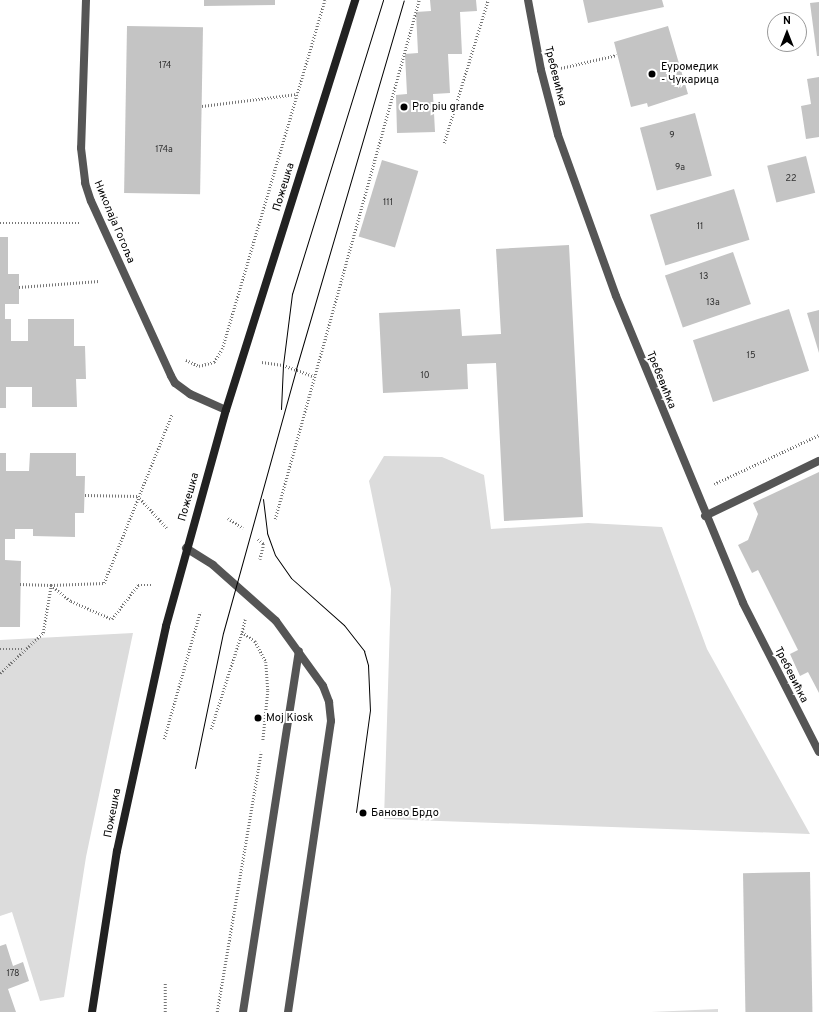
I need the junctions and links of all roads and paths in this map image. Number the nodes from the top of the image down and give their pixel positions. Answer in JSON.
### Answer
{"nodes":[{"id":1,"x":86,"y":0,"type":"edge"},
{"id":2,"x":325,"y":0,"type":"edge"},
{"id":3,"x":355,"y":0,"type":"edge"},
{"id":4,"x":419,"y":0,"type":"edge"},
{"id":5,"x":488,"y":0,"type":"edge"},
{"id":6,"x":528,"y":0,"type":"edge"},
{"id":7,"x":617,"y":54,"type":"dead end"},
{"id":8,"x":556,"y":70,"type":"dead end"},
{"id":9,"x":297,"y":94,"type":"junction"},
{"id":10,"x":202,"y":106,"type":"dead end"},
{"id":11,"x":444,"y":143,"type":"dead end"},
{"id":12,"x":0,"y":223,"type":"edge"},
{"id":13,"x":65,"y":223,"type":"dead end"},
{"id":14,"x":99,"y":281,"type":"dead end"},
{"id":15,"x":19,"y":288,"type":"dead end"},
{"id":16,"x":180,"y":356,"type":"dead end"},
{"id":17,"x":258,"y":361,"type":"dead end"},
{"id":18,"x":314,"y":376,"type":"junction"},
{"id":19,"x":226,"y":410,"type":"junction"},
{"id":20,"x":172,"y":414,"type":"dead end"},
{"id":21,"x":819,"y":435,"type":"edge"},
{"id":22,"x":819,"y":461,"type":"edge"},
{"id":23,"x":695,"y":492,"type":"junction"},
{"id":24,"x":85,"y":494,"type":"dead end"},
{"id":25,"x":138,"y":496,"type":"junction"},
{"id":26,"x":705,"y":516,"type":"junction"},
{"id":27,"x":228,"y":518,"type":"dead end"},
{"id":28,"x":275,"y":519,"type":"dead end"},
{"id":29,"x":167,"y":528,"type":"dead end"},
{"id":30,"x":243,"y":528,"type":"dead end"},
{"id":31,"x":258,"y":539,"type":"dead end"},
{"id":32,"x":186,"y":548,"type":"junction"},
{"id":33,"x":260,"y":560,"type":"dead end"},
{"id":34,"x":20,"y":584,"type":"dead end"},
{"id":35,"x":52,"y":585,"type":"junction"},
{"id":36,"x":152,"y":585,"type":"dead end"},
{"id":37,"x":200,"y":612,"type":"dead end"},
{"id":38,"x":246,"y":616,"type":"dead end"},
{"id":39,"x":242,"y":632,"type":"junction"},
{"id":40,"x":0,"y":649,"type":"edge"},
{"id":41,"x":25,"y":649,"type":"junction"},
{"id":42,"x":300,"y":651,"type":"junction"},
{"id":43,"x":0,"y":673,"type":"edge"},
{"id":44,"x":211,"y":730,"type":"dead end"},
{"id":45,"x":263,"y":742,"type":"dead end"},
{"id":46,"x":162,"y":746,"type":"dead end"},
{"id":47,"x":262,"y":750,"type":"dead end"},
{"id":48,"x":819,"y":752,"type":"edge"},
{"id":49,"x":165,"y":982,"type":"dead end"},
{"id":50,"x":92,"y":1012,"type":"edge"},
{"id":51,"x":164,"y":1012,"type":"edge"},
{"id":52,"x":217,"y":1012,"type":"edge"},
{"id":53,"x":243,"y":1012,"type":"edge"},
{"id":54,"x":288,"y":1012,"type":"edge"}],
"edges":[{"from":1,"to":19,"type":"street","name":"Николаја Гогоља"},
{"from":2,"to":9,"type":"path"},
{"from":3,"to":19,"type":"main road","name":"Пожешка"},
{"from":4,"to":18,"type":"path"},
{"from":5,"to":11,"type":"path"},
{"from":6,"to":23,"type":"street","name":"Требевићка"},
{"from":7,"to":8,"type":"path"},
{"from":9,"to":10,"type":"path"},
{"from":9,"to":16,"type":"path"},
{"from":12,"to":13,"type":"path"},
{"from":14,"to":15,"type":"path"},
{"from":17,"to":18,"type":"path"},
{"from":18,"to":28,"type":"path"},
{"from":19,"to":32,"type":"main road","name":"Пожешка"},
{"from":20,"to":25,"type":"path"},
{"from":21,"to":23,"type":"path"},
{"from":22,"to":26,"type":"street"},
{"from":23,"to":26,"type":"street","name":"Требевићка"},
{"from":24,"to":25,"type":"path"},
{"from":25,"to":29,"type":"path"},
{"from":25,"to":35,"type":"path"},
{"from":26,"to":48,"type":"street","name":"Требевићка"},
{"from":27,"to":30,"type":"path"},
{"from":31,"to":33,"type":"path"},
{"from":32,"to":42,"type":"street"},
{"from":32,"to":50,"type":"main road","name":"Пожешка"},
{"from":34,"to":35,"type":"path"},
{"from":35,"to":36,"type":"path"},
{"from":35,"to":41,"type":"path"},
{"from":37,"to":46,"type":"path"},
{"from":38,"to":39,"type":"path"},
{"from":39,"to":44,"type":"path"},
{"from":39,"to":45,"type":"path"},
{"from":40,"to":41,"type":"path"},
{"from":41,"to":43,"type":"path"},
{"from":42,"to":53,"type":"street"},
{"from":42,"to":54,"type":"street"},
{"from":47,"to":52,"type":"path"},
{"from":49,"to":51,"type":"path"}]}
